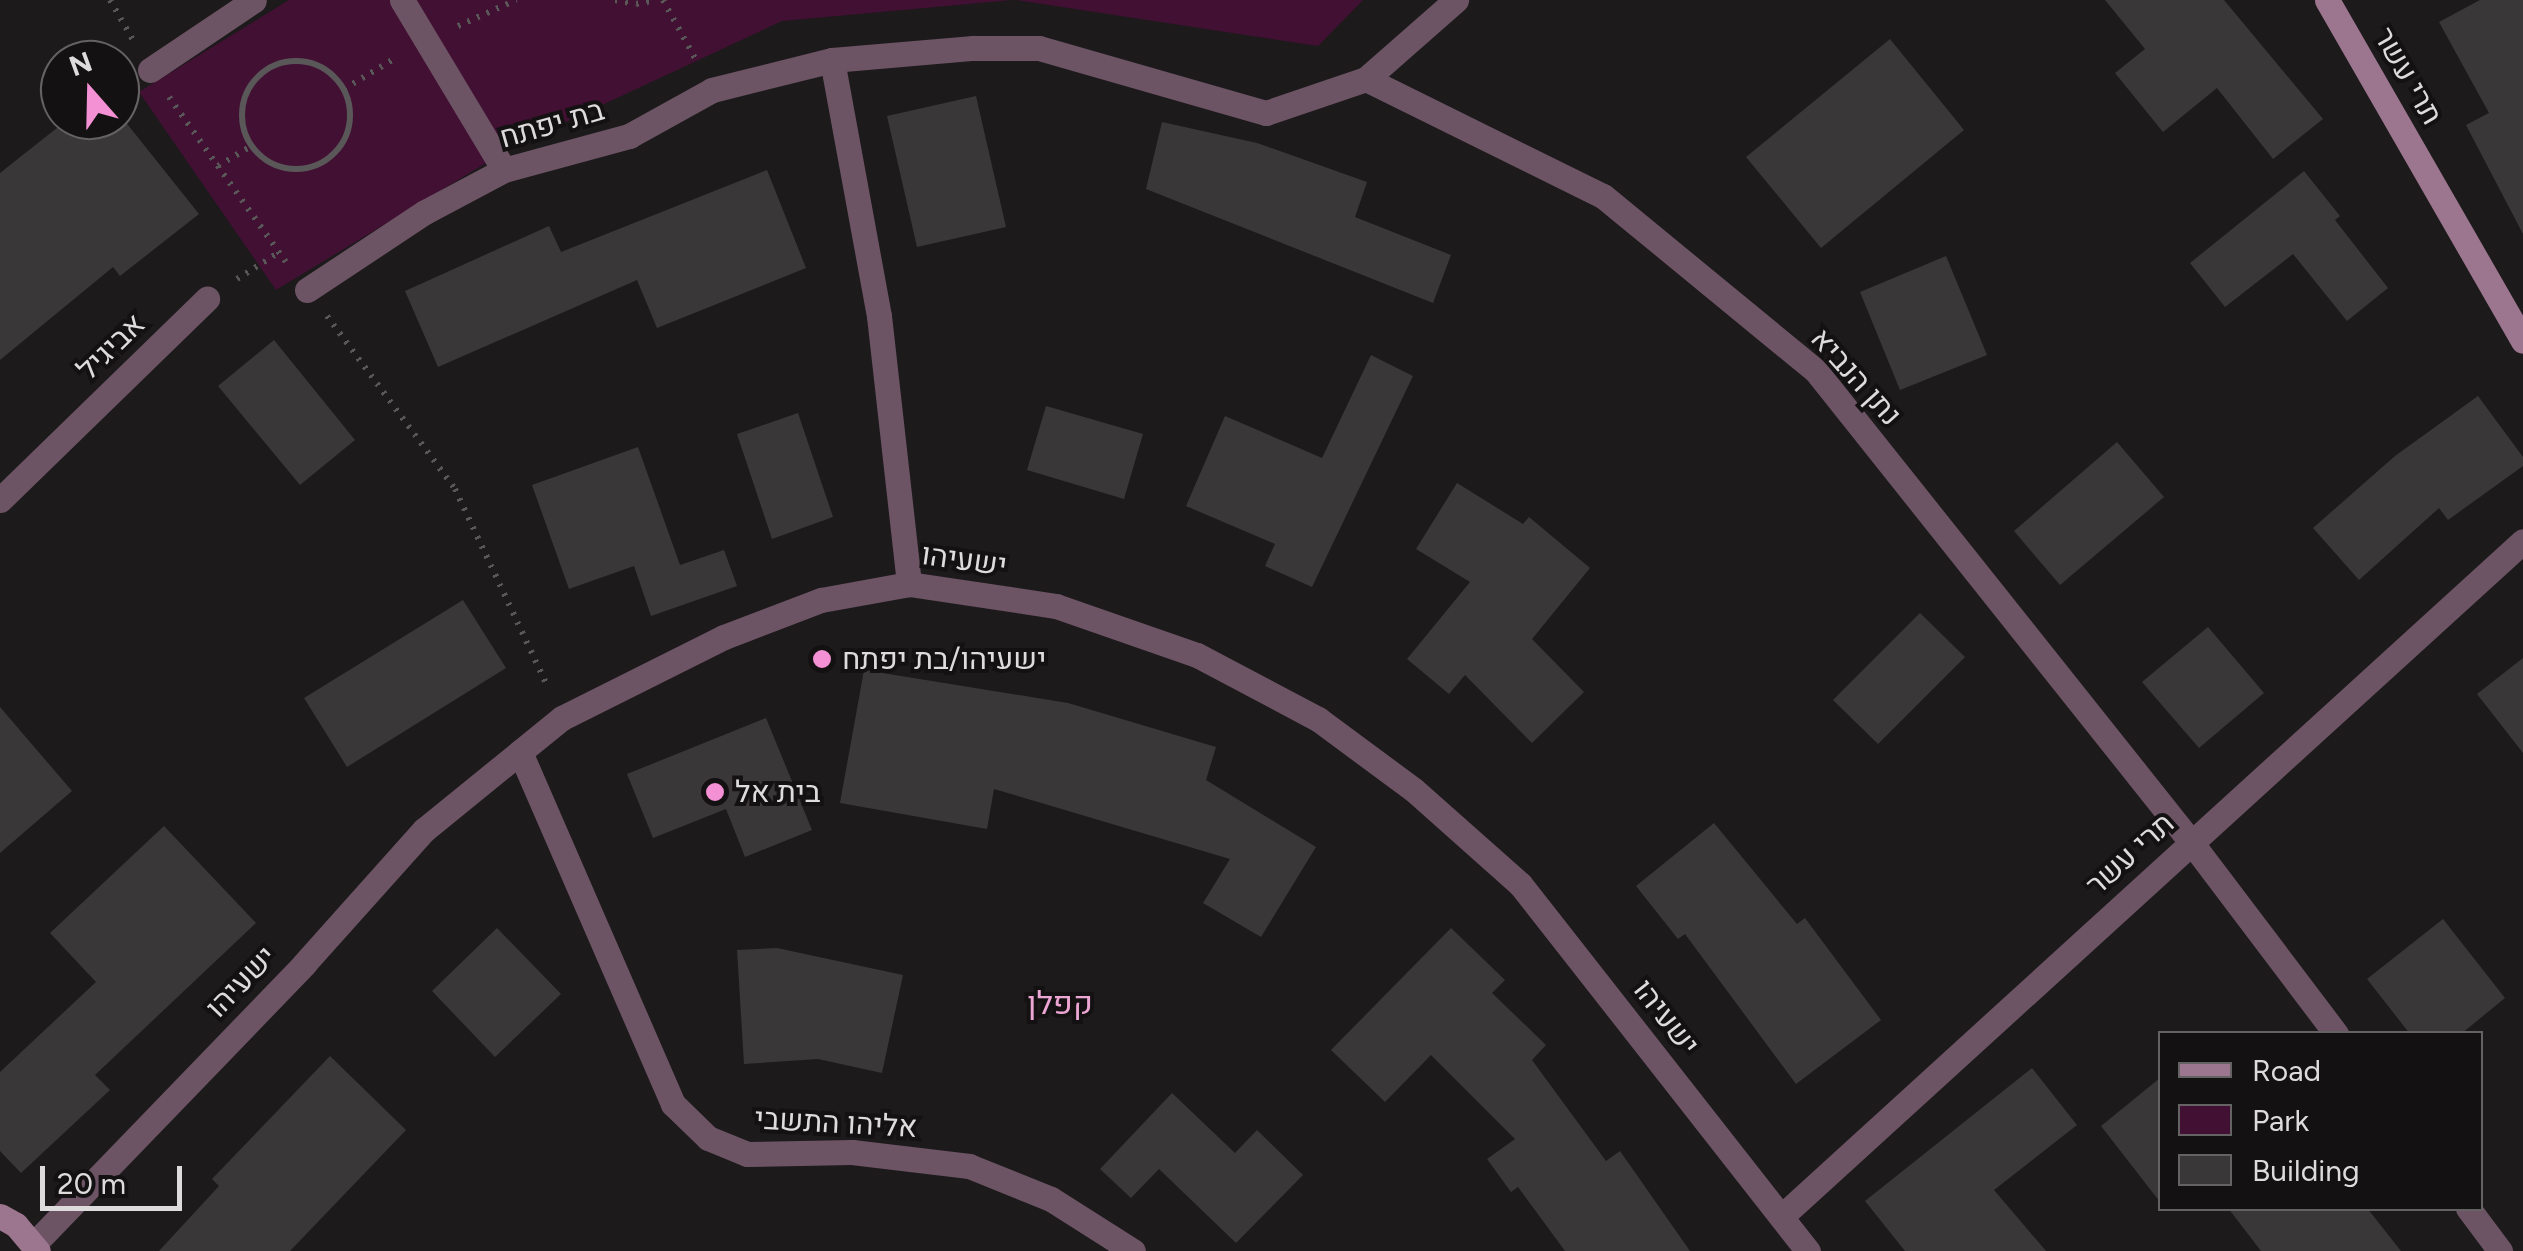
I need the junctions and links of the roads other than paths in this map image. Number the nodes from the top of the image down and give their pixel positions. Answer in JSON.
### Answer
{"nodes":[{"id":1,"x":254,"y":0,"type":"edge"},
{"id":2,"x":402,"y":0,"type":"edge"},
{"id":3,"x":1456,"y":0,"type":"edge"},
{"id":4,"x":2327,"y":0,"type":"edge"},
{"id":5,"x":832,"y":60,"type":"junction"},
{"id":6,"x":150,"y":70,"type":"road end"},
{"id":7,"x":1366,"y":79,"type":"junction"},
{"id":8,"x":504,"y":170,"type":"junction"},
{"id":9,"x":308,"y":290,"type":"road end"},
{"id":10,"x":207,"y":298,"type":"road end"},
{"id":11,"x":2523,"y":341,"type":"edge"},
{"id":12,"x":0,"y":500,"type":"edge"},
{"id":13,"x":2523,"y":541,"type":"edge"},
{"id":14,"x":908,"y":584,"type":"junction"},
{"id":15,"x":520,"y":752,"type":"junction"},
{"id":16,"x":2192,"y":842,"type":"junction"},
{"id":17,"x":2334,"y":1031,"type":"edge"},
{"id":18,"x":2470,"y":1211,"type":"edge"},
{"id":19,"x":0,"y":1216,"type":"edge"},
{"id":20,"x":1782,"y":1216,"type":"junction"},
{"id":21,"x":36,"y":1247,"type":"edge"},
{"id":22,"x":1133,"y":1251,"type":"edge"},
{"id":23,"x":1808,"y":1251,"type":"edge"},
{"id":24,"x":2500,"y":1251,"type":"edge"}],
"edges":[{"from":1,"to":6,"type":"street"},
{"from":2,"to":8,"type":"street"},
{"from":3,"to":7,"type":"street"},
{"from":4,"to":11,"type":"street","name":"תרי עשר"},
{"from":5,"to":7,"type":"street","name":"בת יפתח"},
{"from":5,"to":8,"type":"street","name":"בת יפתח"},
{"from":5,"to":14,"type":"street"},
{"from":7,"to":16,"type":"street","name":"נתן הנביא"},
{"from":8,"to":9,"type":"street","name":"בת יפתח"},
{"from":10,"to":12,"type":"street","name":"אביגיל"},
{"from":13,"to":16,"type":"street","name":"תרי עשר"},
{"from":14,"to":15,"type":"street","name":"ישעיהו"},
{"from":14,"to":20,"type":"street","name":"ישעיהו"},
{"from":15,"to":21,"type":"street","name":"ישעיהו"},
{"from":15,"to":22,"type":"street","name":"אליהו התשבי"},
{"from":16,"to":17,"type":"street","name":"נתן הנביא"},
{"from":16,"to":20,"type":"street","name":"תרי עשר"},
{"from":18,"to":24,"type":"street"},
{"from":19,"to":21,"type":"street"},
{"from":20,"to":23,"type":"street","name":"ישעיהו"}]}
